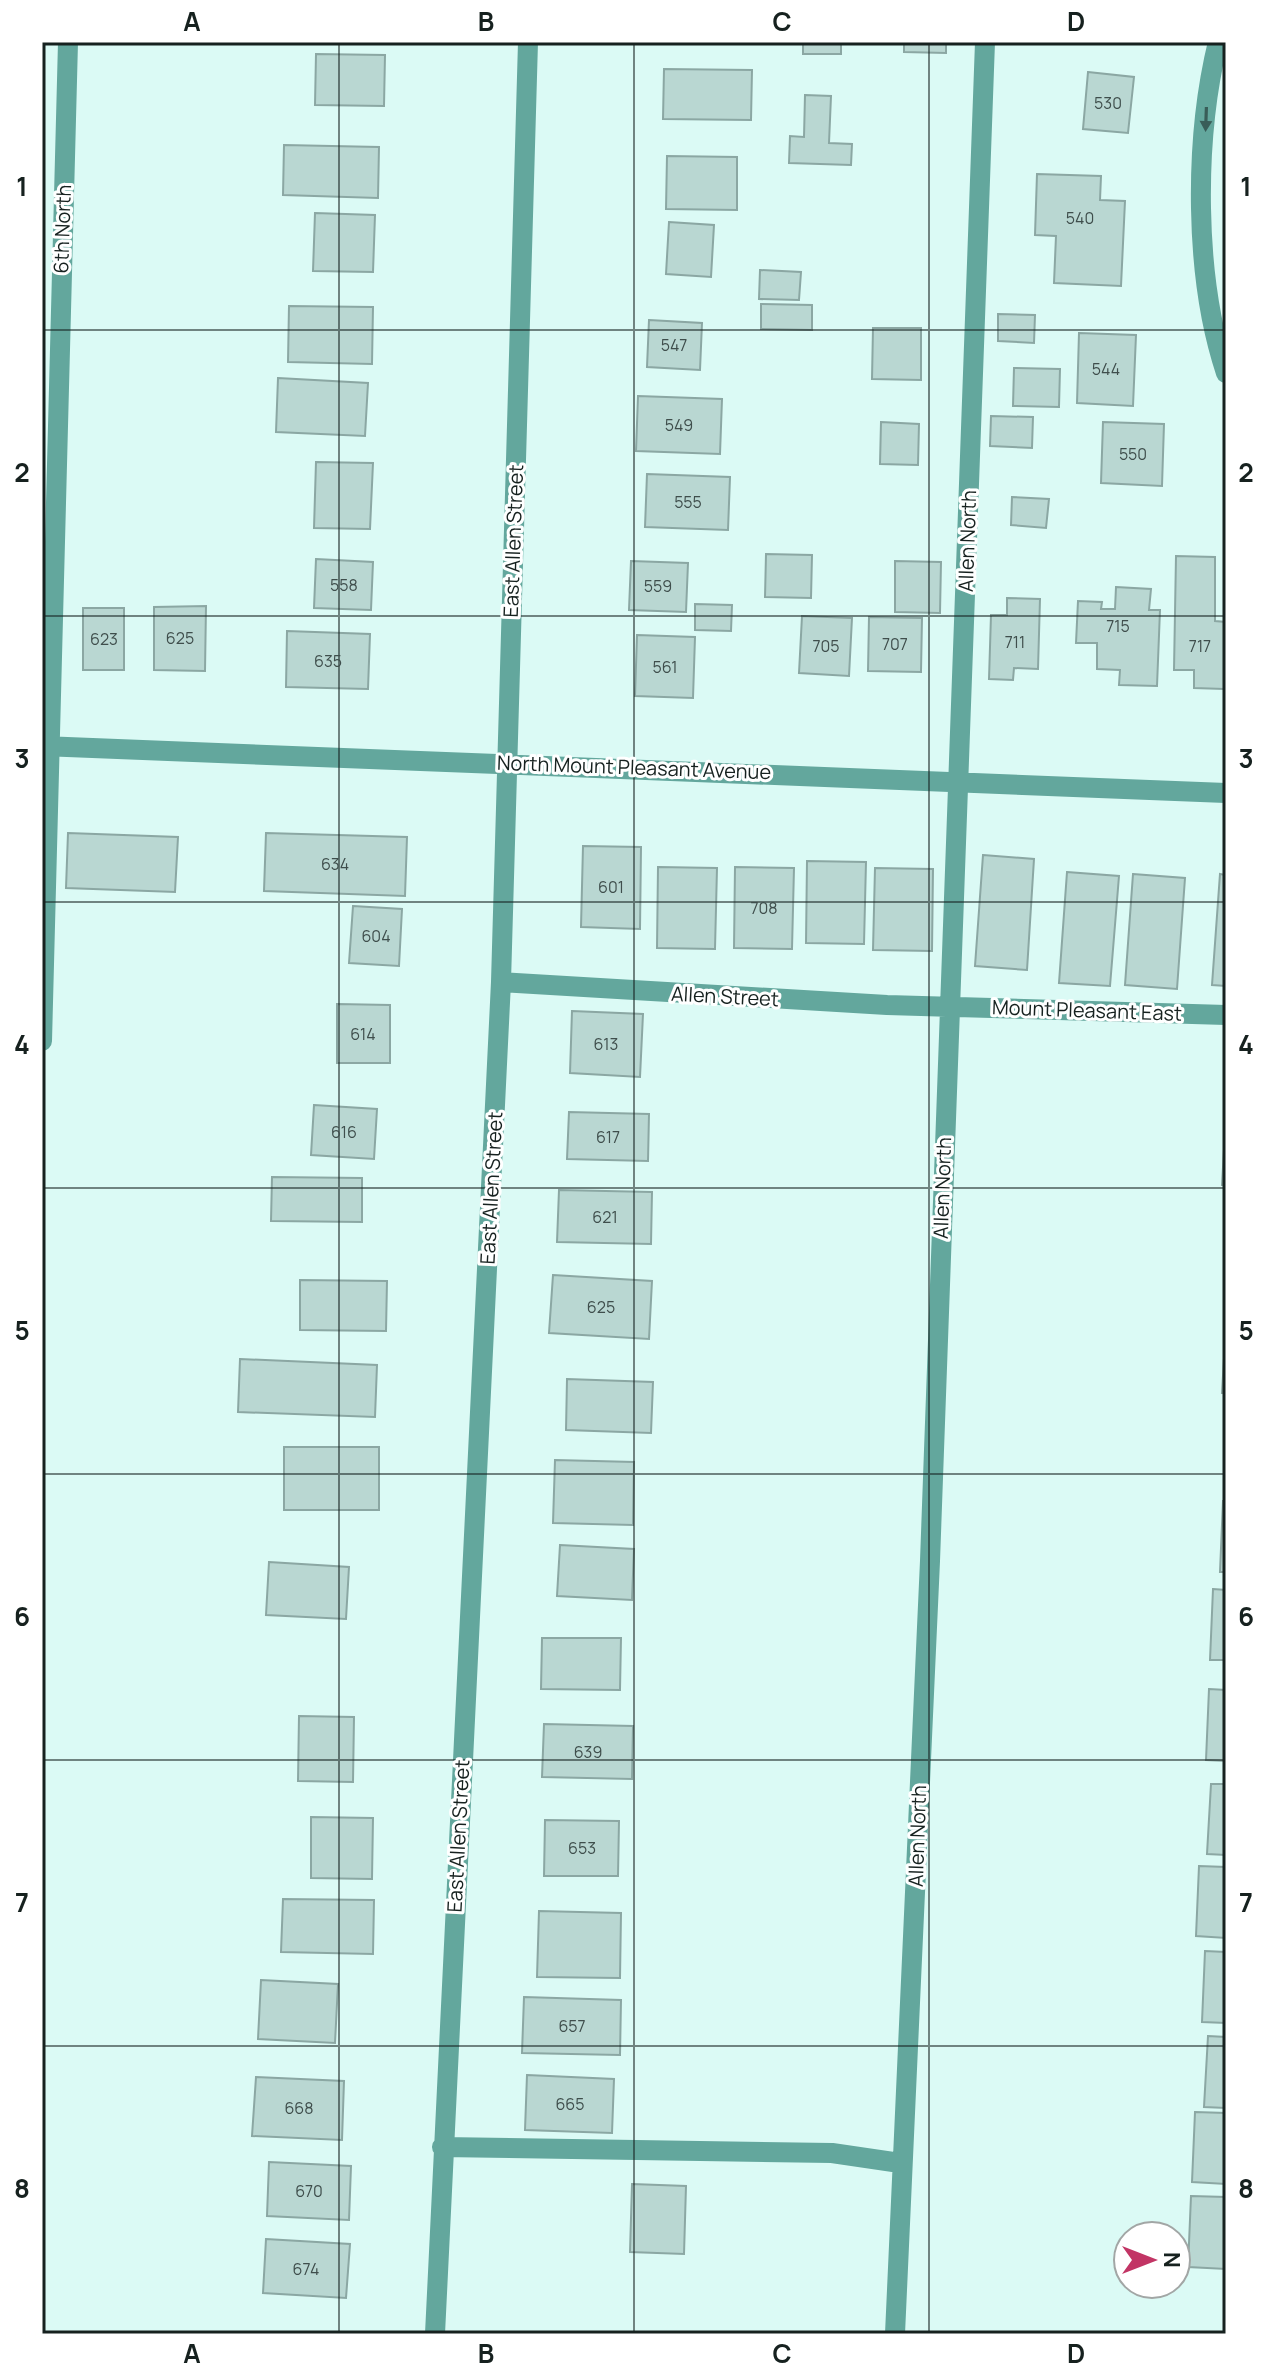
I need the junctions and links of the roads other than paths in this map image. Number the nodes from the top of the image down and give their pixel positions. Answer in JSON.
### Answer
{"nodes":[{"id":1,"x":68,"y":42,"type":"edge"},
{"id":2,"x":528,"y":42,"type":"edge"},
{"id":3,"x":985,"y":42,"type":"edge"},
{"id":4,"x":1218,"y":42,"type":"edge"},
{"id":5,"x":1226,"y":373,"type":"edge"},
{"id":6,"x":45,"y":746,"type":"edge"},
{"id":7,"x":507,"y":762,"type":"junction"},
{"id":8,"x":960,"y":780,"type":"junction"},
{"id":9,"x":1226,"y":793,"type":"edge"},
{"id":10,"x":501,"y":982,"type":"junction"},
{"id":11,"x":948,"y":1005,"type":"junction"},
{"id":12,"x":1226,"y":1015,"type":"edge"},
{"id":13,"x":42,"y":1041,"type":"edge"},
{"id":14,"x":442,"y":2147,"type":"junction"},
{"id":15,"x":900,"y":2163,"type":"junction"},
{"id":16,"x":435,"y":2334,"type":"edge"},
{"id":17,"x":895,"y":2334,"type":"edge"}],
"edges":[{"from":1,"to":6,"type":"street","name":"6th North"},
{"from":2,"to":7,"type":"street","name":"East Allen Street"},
{"from":3,"to":8,"type":"street","name":"Allen North"},
{"from":4,"to":5,"type":"street","one_way":true},
{"from":6,"to":7,"type":"street","name":"North Mount Pleasant Avenue"},
{"from":6,"to":13,"type":"street","name":"6th North"},
{"from":7,"to":8,"type":"street","name":"North Mount Pleasant Avenue"},
{"from":7,"to":10,"type":"street","name":"East Allen Street"},
{"from":8,"to":9,"type":"street","name":"North Mount Pleasant Avenue"},
{"from":8,"to":11,"type":"street","name":"Allen North"},
{"from":10,"to":11,"type":"street","name":"Allen Street"},
{"from":10,"to":14,"type":"street","name":"East Allen Street"},
{"from":11,"to":12,"type":"street","name":"Mount Pleasant East"},
{"from":11,"to":15,"type":"street","name":"Allen North"},
{"from":14,"to":15,"type":"street"},
{"from":14,"to":16,"type":"street","name":"East Allen Street"},
{"from":15,"to":17,"type":"street","name":"Allen North"}]}
